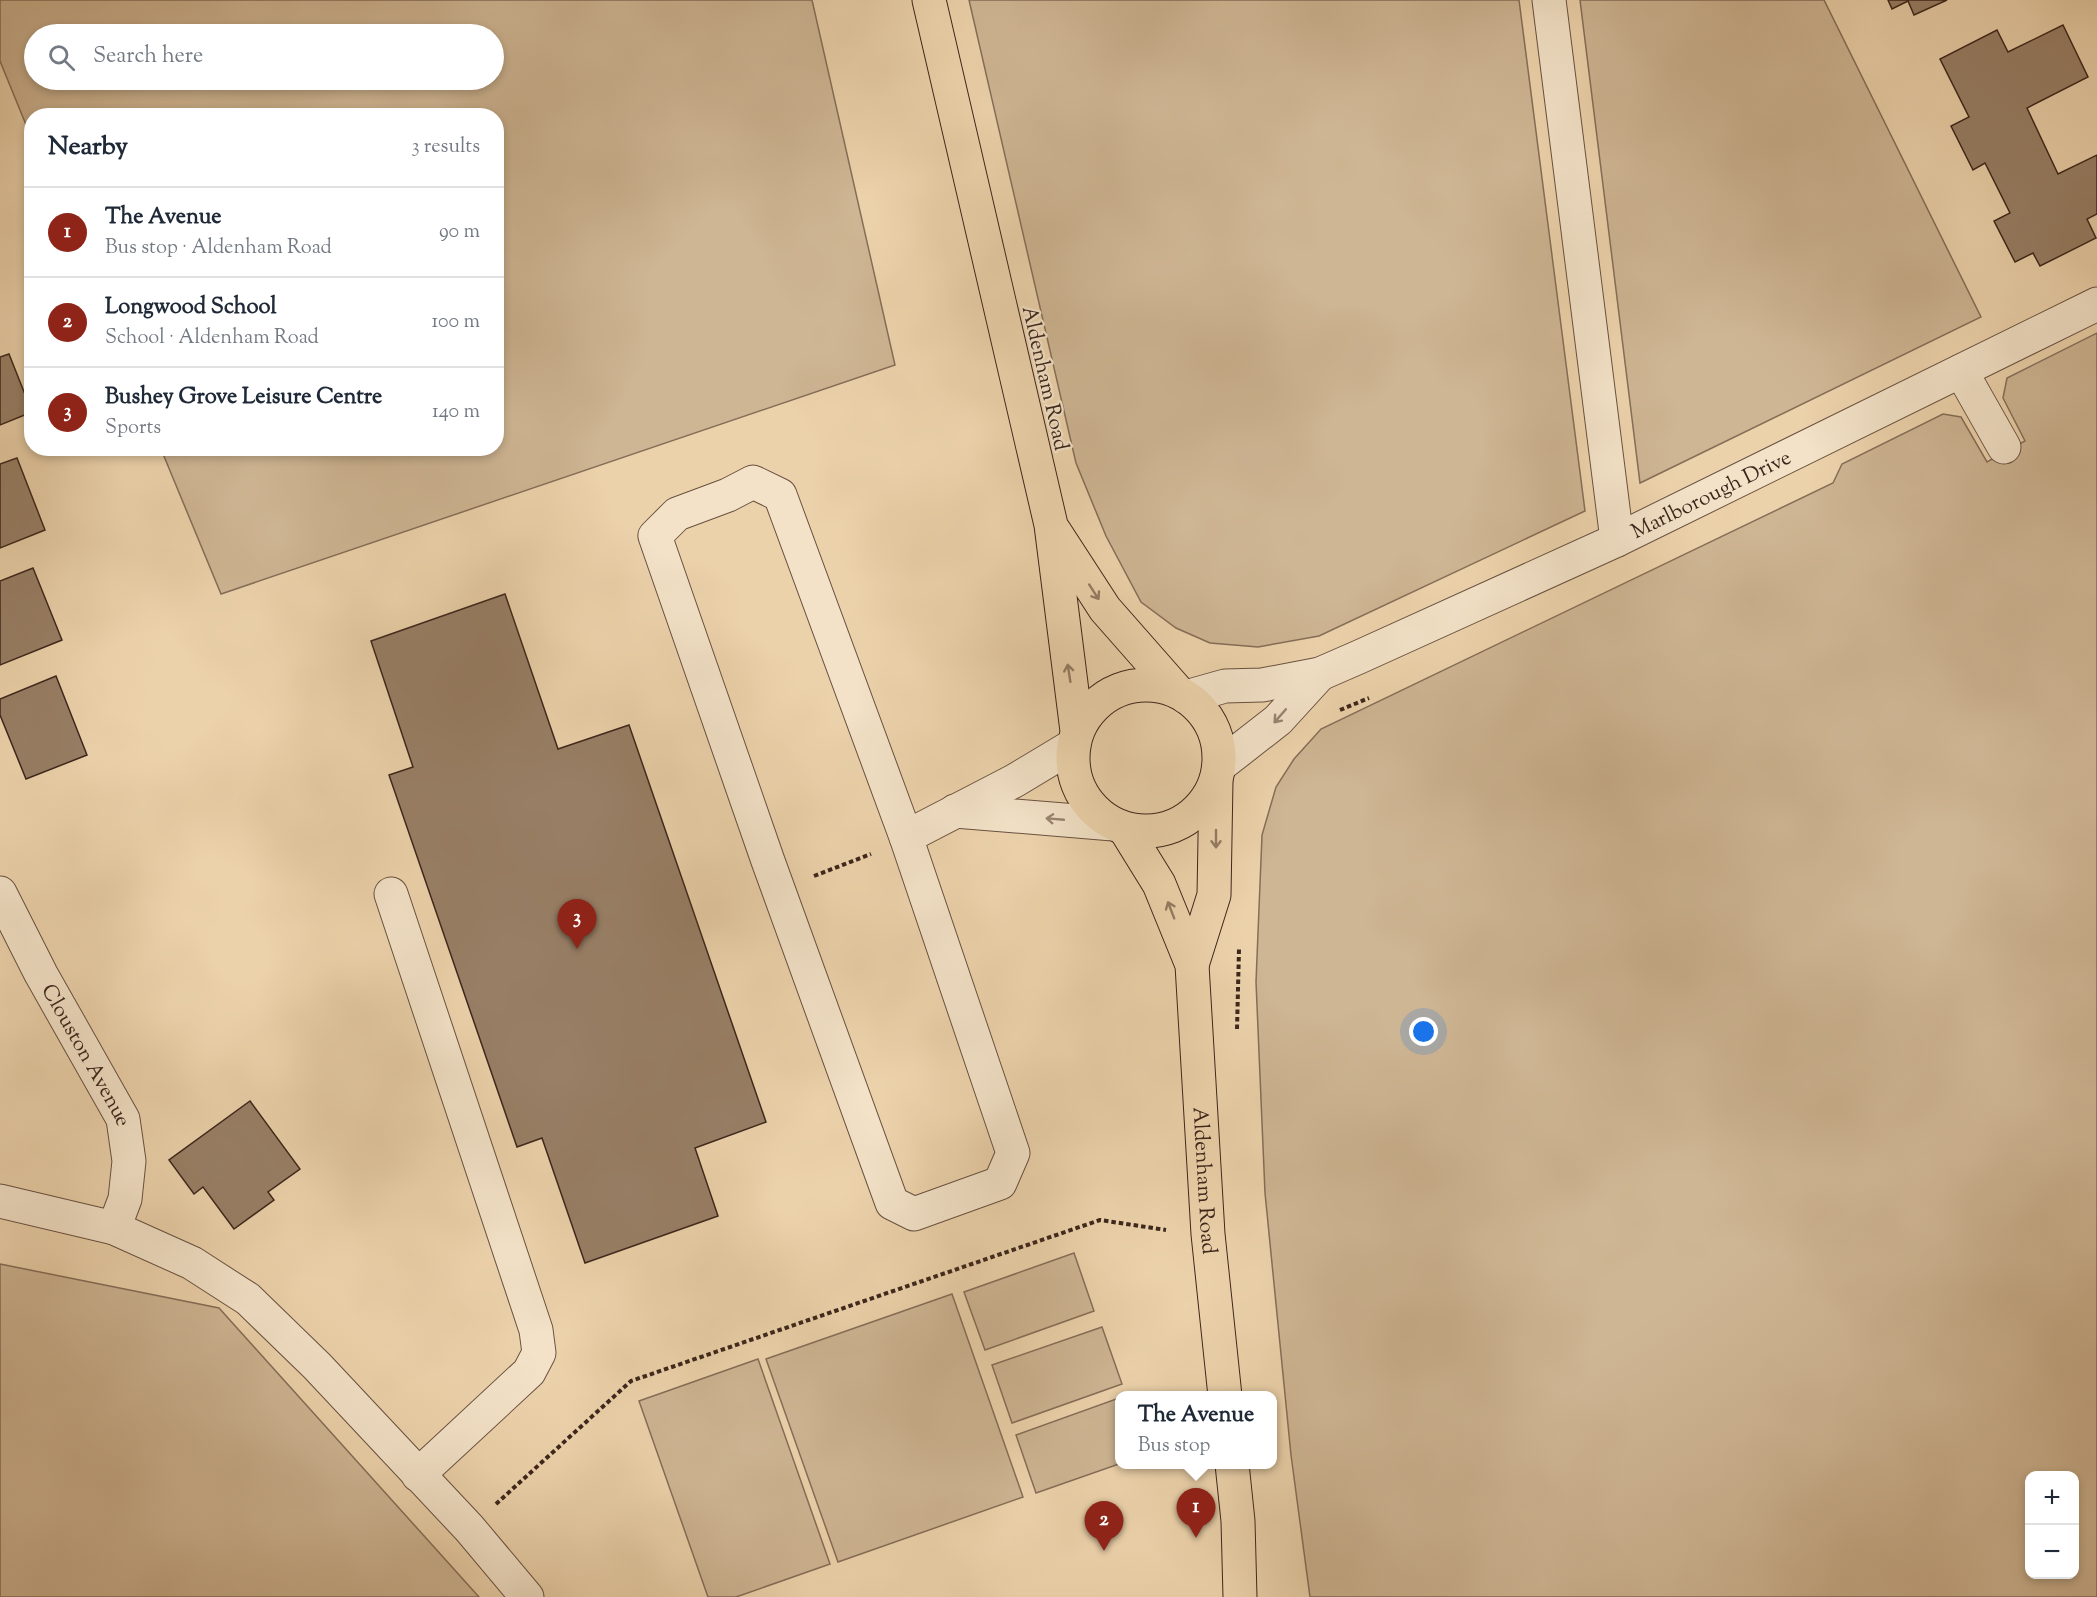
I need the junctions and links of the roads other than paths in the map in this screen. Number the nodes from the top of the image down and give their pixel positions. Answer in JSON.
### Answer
{"nodes":[{"id":1,"x":929,"y":0,"type":"edge"},
{"id":2,"x":1549,"y":0,"type":"edge"},
{"id":3,"x":2097,"y":303,"type":"edge"},
{"id":4,"x":1961,"y":371,"type":"junction"},
{"id":5,"x":2004,"y":447,"type":"dead end"},
{"id":6,"x":1051,"y":525,"type":"junction"},
{"id":7,"x":1617,"y":540,"type":"junction"},
{"id":8,"x":1320,"y":674,"type":"junction"},
{"id":9,"x":1182,"y":694,"type":"junction"},
{"id":10,"x":1076,"y":738,"type":"junction"},
{"id":11,"x":1217,"y":774,"type":"junction"},
{"id":12,"x":953,"y":811,"type":"junction"},
{"id":13,"x":1119,"y":827,"type":"junction"},
{"id":14,"x":906,"y":837,"type":"junction"},
{"id":15,"x":0,"y":893,"type":"edge"},
{"id":16,"x":392,"y":894,"type":"dead end"},
{"id":17,"x":1192,"y":965,"type":"junction"},
{"id":18,"x":0,"y":1202,"type":"edge"},
{"id":19,"x":114,"y":1228,"type":"junction"},
{"id":20,"x":1225,"y":1391,"type":"edge"},
{"id":21,"x":1233,"y":1469,"type":"edge"},
{"id":22,"x":418,"y":1475,"type":"junction"},
{"id":23,"x":527,"y":1597,"type":"edge"},
{"id":24,"x":1240,"y":1597,"type":"edge"}],
"edges":[{"from":1,"to":6,"type":"main road","name":"Aldenham Road"},
{"from":2,"to":7,"type":"street"},
{"from":3,"to":4,"type":"street","name":"Marlborough Drive"},
{"from":4,"to":5,"type":"street"},
{"from":4,"to":7,"type":"street","name":"Marlborough Drive"},
{"from":6,"to":9,"type":"main road","name":"Aldenham Road","one_way":true},
{"from":10,"to":6,"type":"main road","name":"Aldenham Road","one_way":true},
{"from":7,"to":8,"type":"street","name":"Marlborough Drive"},
{"from":8,"to":9,"type":"street","name":"Marlborough Drive"},
{"from":8,"to":11,"type":"street","name":"Marlborough Drive","one_way":true},
{"from":9,"to":10,"type":"main road"},
{"from":9,"to":11,"type":"main road"},
{"from":10,"to":12,"type":"street"},
{"from":10,"to":13,"type":"main road"},
{"from":11,"to":13,"type":"main road"},
{"from":11,"to":17,"type":"main road","name":"Aldenham Road","one_way":true},
{"from":13,"to":12,"type":"street","one_way":true},
{"from":12,"to":14,"type":"street"},
{"from":17,"to":13,"type":"main road","name":"Aldenham Road","one_way":true},
{"from":14,"to":14,"type":"street"},
{"from":15,"to":19,"type":"street","name":"Clouston Avenue"},
{"from":16,"to":22,"type":"street"},
{"from":17,"to":20,"type":"main road","name":"Aldenham Road"},
{"from":18,"to":19,"type":"street"},
{"from":19,"to":22,"type":"street"},
{"from":21,"to":24,"type":"main road"},
{"from":22,"to":23,"type":"street"}]}
